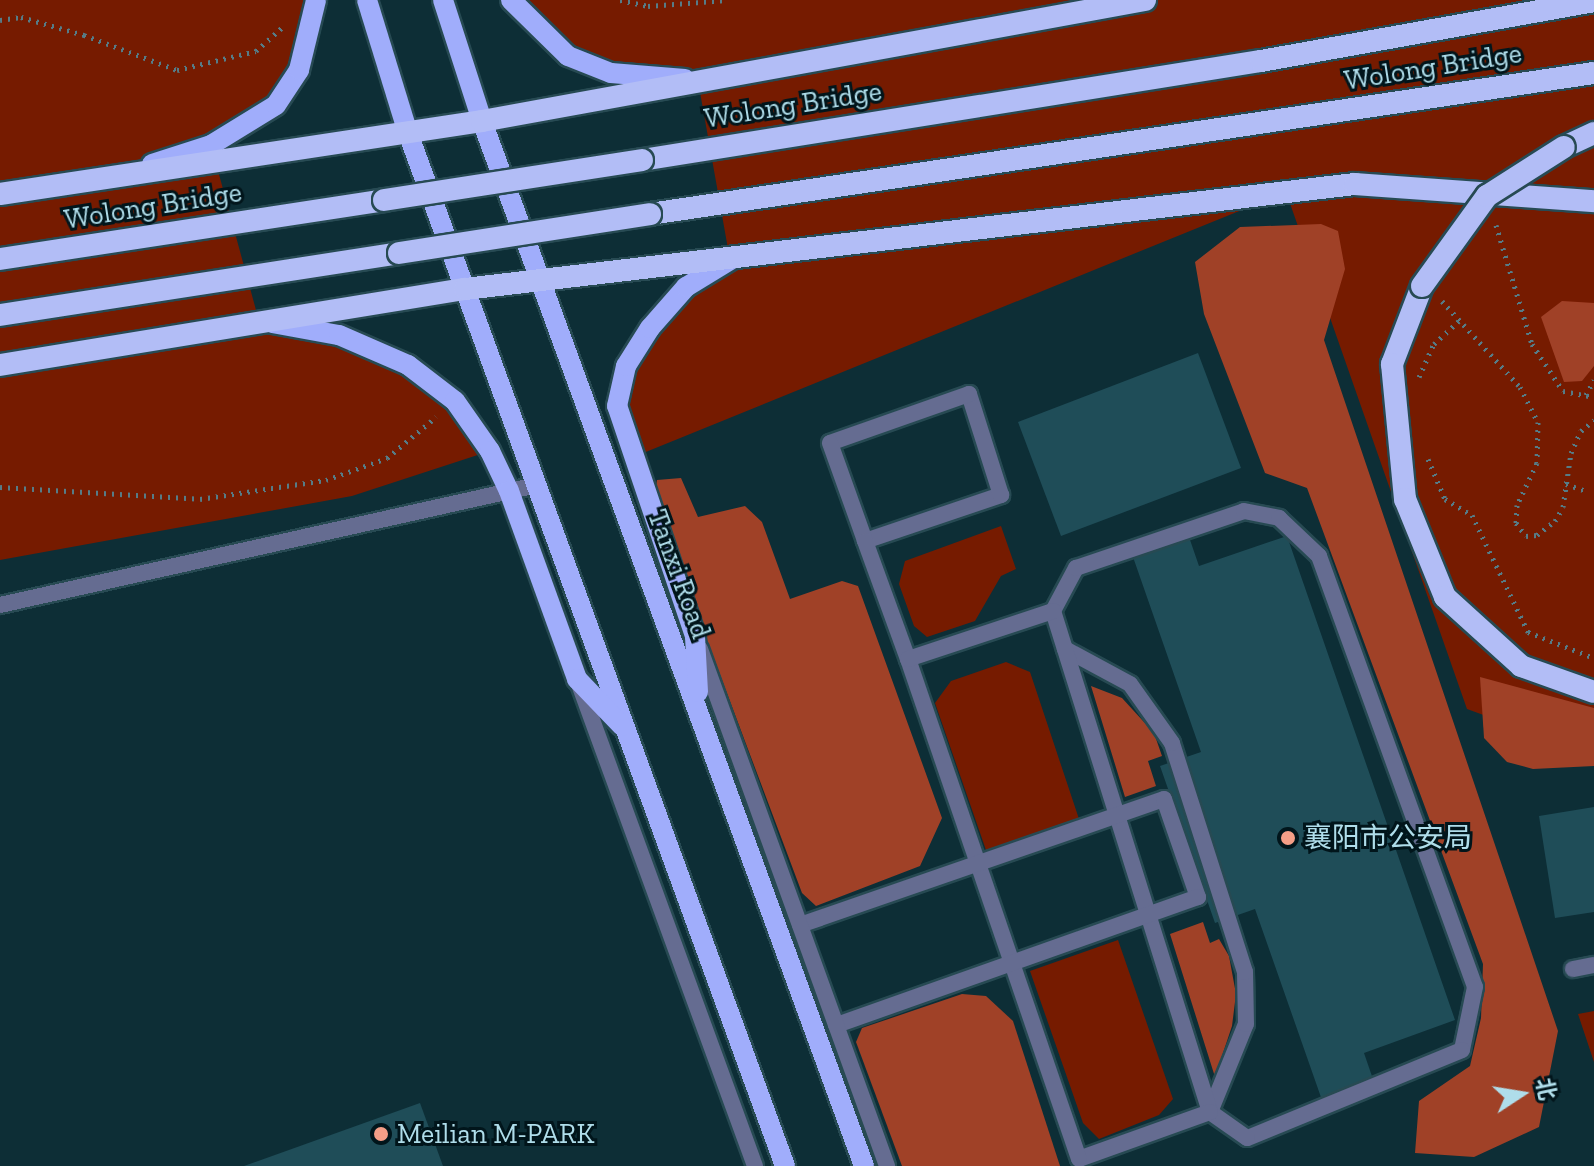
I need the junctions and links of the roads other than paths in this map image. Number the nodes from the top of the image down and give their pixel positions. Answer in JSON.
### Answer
{"nodes":[{"id":1,"x":316,"y":0,"type":"edge"},
{"id":2,"x":367,"y":0,"type":"edge"},
{"id":3,"x":443,"y":0,"type":"edge"},
{"id":4,"x":511,"y":0,"type":"edge"},
{"id":5,"x":1145,"y":0,"type":"edge"},
{"id":6,"x":1594,"y":1,"type":"edge"},
{"id":7,"x":1594,"y":73,"type":"edge"},
{"id":8,"x":697,"y":80,"type":"junction"},
{"id":9,"x":482,"y":121,"type":"junction"},
{"id":10,"x":408,"y":133,"type":"junction"},
{"id":11,"x":1594,"y":133,"type":"edge"},
{"id":12,"x":111,"y":178,"type":"junction"},
{"id":13,"x":0,"y":194,"type":"edge"},
{"id":14,"x":1594,"y":201,"type":"edge"},
{"id":15,"x":0,"y":259,"type":"edge"},
{"id":16,"x":730,"y":260,"type":"junction"},
{"id":17,"x":541,"y":279,"type":"junction"},
{"id":18,"x":465,"y":289,"type":"junction"},
{"id":19,"x":0,"y":315,"type":"edge"},
{"id":20,"x":259,"y":321,"type":"junction"},
{"id":21,"x":0,"y":365,"type":"edge"},
{"id":22,"x":537,"y":485,"type":"junction"},
{"id":23,"x":509,"y":491,"type":"junction"},
{"id":24,"x":865,"y":541,"type":"junction"},
{"id":25,"x":0,"y":605,"type":"edge"},
{"id":26,"x":1053,"y":611,"type":"junction"},
{"id":27,"x":695,"y":636,"type":"junction"},
{"id":28,"x":1065,"y":649,"type":"junction"},
{"id":29,"x":908,"y":659,"type":"junction"},
{"id":30,"x":577,"y":679,"type":"junction"},
{"id":31,"x":1594,"y":692,"type":"edge"},
{"id":32,"x":699,"y":712,"type":"junction"},
{"id":33,"x":627,"y":732,"type":"junction"},
{"id":34,"x":1118,"y":815,"type":"junction"},
{"id":35,"x":977,"y":864,"type":"junction"},
{"id":36,"x":1149,"y":915,"type":"junction"},
{"id":37,"x":800,"y":925,"type":"junction"},
{"id":38,"x":1013,"y":964,"type":"junction"},
{"id":39,"x":1594,"y":965,"type":"edge"},
{"id":40,"x":1573,"y":969,"type":"dead end"},
{"id":41,"x":836,"y":1025,"type":"junction"},
{"id":42,"x":1210,"y":1112,"type":"junction"},
{"id":43,"x":755,"y":1166,"type":"edge"},
{"id":44,"x":785,"y":1166,"type":"edge"},
{"id":45,"x":864,"y":1166,"type":"edge"},
{"id":46,"x":887,"y":1166,"type":"edge"}],
"edges":[{"from":1,"to":12,"type":"main road"},
{"from":2,"to":10,"type":"main road"},
{"from":3,"to":9,"type":"main road","name":"Tanxi Road"},
{"from":4,"to":8,"type":"main road"},
{"from":5,"to":8,"type":"highway"},
{"from":6,"to":15,"type":"highway","name":"Wolong Bridge","bridge":true},
{"from":7,"to":19,"type":"highway","name":"Wolong Bridge","bridge":true},
{"from":8,"to":9,"type":"highway"},
{"from":9,"to":10,"type":"highway"},
{"from":9,"to":17,"type":"main road","name":"Tanxi Road"},
{"from":10,"to":12,"type":"highway"},
{"from":10,"to":18,"type":"main road"},
{"from":11,"to":31,"type":"highway","bridge":true},
{"from":12,"to":13,"type":"highway"},
{"from":14,"to":16,"type":"highway"},
{"from":16,"to":17,"type":"highway"},
{"from":16,"to":27,"type":"main road"},
{"from":17,"to":18,"type":"highway"},
{"from":17,"to":32,"type":"main road","name":"Tanxi Road"},
{"from":18,"to":20,"type":"highway"},
{"from":18,"to":22,"type":"main road"},
{"from":20,"to":21,"type":"highway"},
{"from":20,"to":23,"type":"main road"},
{"from":22,"to":23,"type":"street"},
{"from":22,"to":33,"type":"main road"},
{"from":23,"to":25,"type":"street"},
{"from":23,"to":30,"type":"main road"},
{"from":24,"to":24,"type":"street"},
{"from":24,"to":29,"type":"street"},
{"from":26,"to":28,"type":"street"},
{"from":26,"to":29,"type":"street"},
{"from":26,"to":42,"type":"street"},
{"from":27,"to":32,"type":"main road"},
{"from":27,"to":37,"type":"street"},
{"from":28,"to":34,"type":"street"},
{"from":28,"to":42,"type":"street"},
{"from":29,"to":35,"type":"street"},
{"from":30,"to":33,"type":"main road"},
{"from":30,"to":43,"type":"street"},
{"from":32,"to":45,"type":"main road","name":"Tanxi Road"},
{"from":33,"to":44,"type":"main road"},
{"from":34,"to":35,"type":"street"},
{"from":34,"to":36,"type":"street"},
{"from":34,"to":36,"type":"street"},
{"from":35,"to":37,"type":"street"},
{"from":35,"to":38,"type":"street"},
{"from":36,"to":38,"type":"street"},
{"from":36,"to":42,"type":"street"},
{"from":37,"to":41,"type":"street"},
{"from":38,"to":41,"type":"street"},
{"from":38,"to":42,"type":"street"},
{"from":39,"to":40,"type":"street"},
{"from":41,"to":46,"type":"street"}]}
